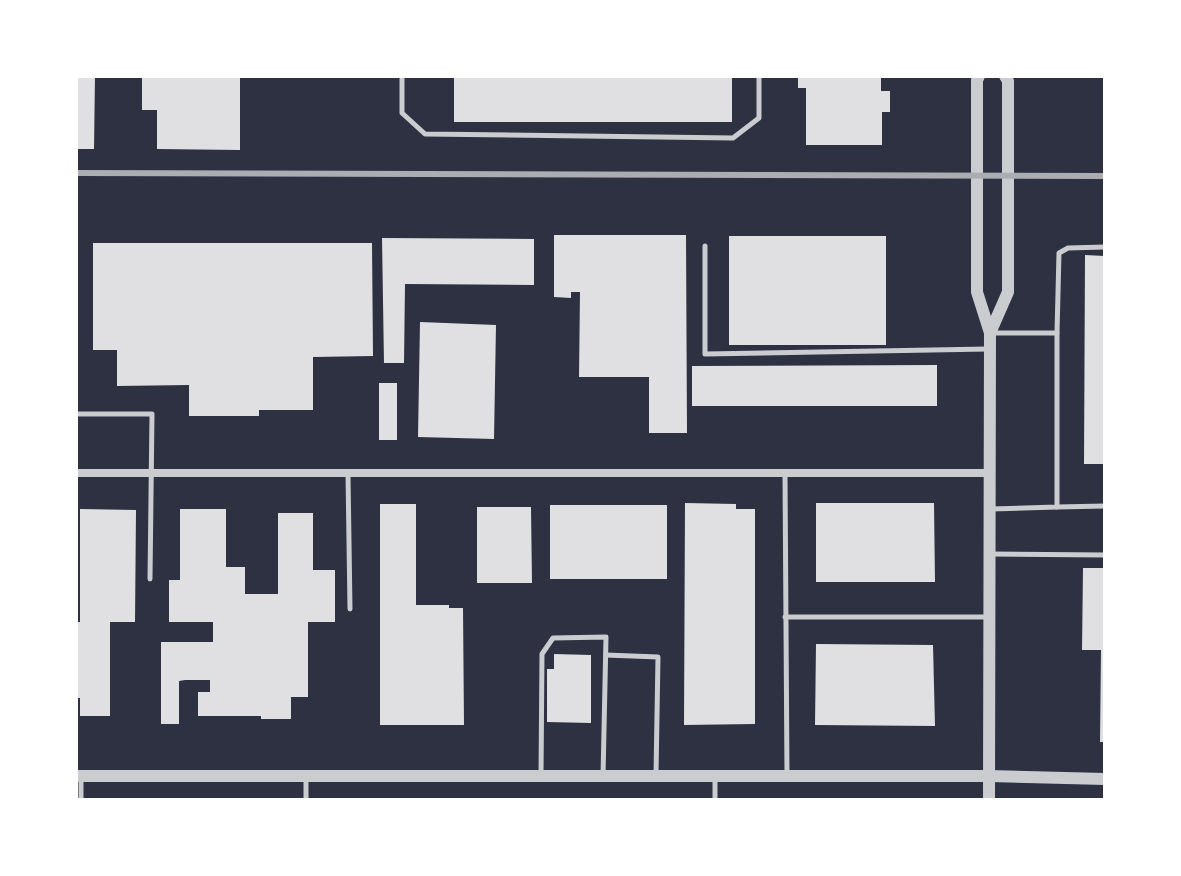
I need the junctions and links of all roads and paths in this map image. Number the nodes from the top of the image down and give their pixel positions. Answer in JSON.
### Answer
{"nodes":[{"id":1,"x":402,"y":76,"type":"edge"},
{"id":2,"x":759,"y":76,"type":"edge"},
{"id":3,"x":979,"y":76,"type":"edge"},
{"id":4,"x":1005,"y":76,"type":"edge"},
{"id":5,"x":705,"y":246,"type":"dead end"},
{"id":6,"x":1105,"y":247,"type":"edge"},
{"id":7,"x":990,"y":333,"type":"junction"},
{"id":8,"x":1057,"y":333,"type":"junction"},
{"id":9,"x":990,"y":349,"type":"junction"},
{"id":10,"x":76,"y":414,"type":"edge"},
{"id":11,"x":76,"y":473,"type":"edge"},
{"id":12,"x":151,"y":473,"type":"junction"},
{"id":13,"x":348,"y":473,"type":"junction"},
{"id":14,"x":785,"y":473,"type":"junction"},
{"id":15,"x":990,"y":473,"type":"junction"},
{"id":16,"x":1105,"y":506,"type":"edge"},
{"id":17,"x":1057,"y":507,"type":"junction"},
{"id":18,"x":990,"y":509,"type":"junction"},
{"id":19,"x":989,"y":554,"type":"junction"},
{"id":20,"x":1105,"y":555,"type":"edge"},
{"id":21,"x":150,"y":579,"type":"dead end"},
{"id":22,"x":350,"y":609,"type":"dead end"},
{"id":23,"x":785,"y":617,"type":"junction"},
{"id":24,"x":989,"y":617,"type":"junction"},
{"id":25,"x":606,"y":655,"type":"junction"},
{"id":26,"x":78,"y":776,"type":"edge"},
{"id":27,"x":989,"y":776,"type":"junction"},
{"id":28,"x":306,"y":777,"type":"junction"},
{"id":29,"x":541,"y":777,"type":"junction"},
{"id":30,"x":603,"y":777,"type":"junction"},
{"id":31,"x":656,"y":777,"type":"junction"},
{"id":32,"x":715,"y":777,"type":"junction"},
{"id":33,"x":787,"y":777,"type":"junction"},
{"id":34,"x":1105,"y":779,"type":"edge"},
{"id":35,"x":81,"y":800,"type":"edge"},
{"id":36,"x":306,"y":800,"type":"edge"},
{"id":37,"x":715,"y":800,"type":"edge"},
{"id":38,"x":989,"y":800,"type":"edge"}],
"edges":[{"from":1,"to":2,"type":"lane"},
{"from":3,"to":7,"type":"street"},
{"from":4,"to":7,"type":"street"},
{"from":5,"to":9,"type":"lane"},
{"from":6,"to":8,"type":"lane"},
{"from":7,"to":8,"type":"lane"},
{"from":7,"to":9,"type":"street"},
{"from":8,"to":17,"type":"lane"},
{"from":9,"to":15,"type":"street"},
{"from":10,"to":12,"type":"lane"},
{"from":11,"to":12,"type":"street"},
{"from":12,"to":13,"type":"street"},
{"from":12,"to":21,"type":"lane"},
{"from":13,"to":14,"type":"street"},
{"from":13,"to":22,"type":"lane"},
{"from":14,"to":15,"type":"street"},
{"from":14,"to":23,"type":"lane"},
{"from":15,"to":18,"type":"street"},
{"from":16,"to":17,"type":"lane"},
{"from":17,"to":18,"type":"lane"},
{"from":18,"to":19,"type":"street"},
{"from":19,"to":20,"type":"lane"},
{"from":19,"to":24,"type":"street"},
{"from":23,"to":24,"type":"lane"},
{"from":23,"to":33,"type":"lane"},
{"from":24,"to":27,"type":"street"},
{"from":25,"to":29,"type":"lane"},
{"from":25,"to":30,"type":"lane"},
{"from":25,"to":31,"type":"lane"},
{"from":26,"to":28,"type":"street"},
{"from":26,"to":35,"type":"lane"},
{"from":27,"to":33,"type":"street"},
{"from":27,"to":34,"type":"street"},
{"from":27,"to":38,"type":"street"},
{"from":28,"to":29,"type":"street"},
{"from":28,"to":36,"type":"lane"},
{"from":29,"to":30,"type":"street"},
{"from":30,"to":31,"type":"street"},
{"from":31,"to":32,"type":"street"},
{"from":32,"to":33,"type":"street"},
{"from":32,"to":37,"type":"lane"}]}
